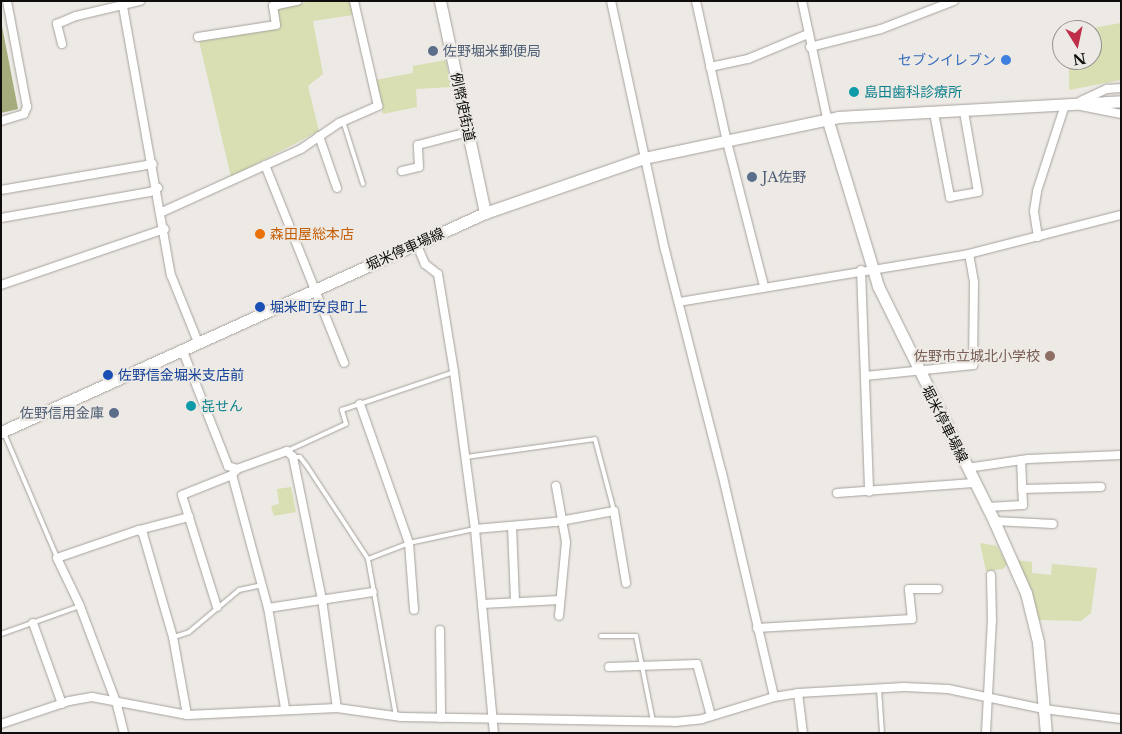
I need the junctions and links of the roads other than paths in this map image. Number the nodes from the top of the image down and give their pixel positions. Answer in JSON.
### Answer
{"nodes":[{"id":1,"x":8,"y":1,"type":"edge"},
{"id":2,"x":140,"y":1,"type":"edge"},
{"id":3,"x":297,"y":1,"type":"edge"},
{"id":4,"x":354,"y":1,"type":"edge"},
{"id":5,"x":440,"y":1,"type":"edge"},
{"id":6,"x":611,"y":1,"type":"edge"},
{"id":7,"x":696,"y":1,"type":"edge"},
{"id":8,"x":802,"y":1,"type":"edge"},
{"id":9,"x":954,"y":1,"type":"edge"},
{"id":10,"x":123,"y":3,"type":"edge"},
{"id":11,"x":808,"y":34,"type":"junction"},
{"id":12,"x":198,"y":37,"type":"dead end"},
{"id":13,"x":62,"y":44,"type":"dead end"},
{"id":14,"x":810,"y":47,"type":"junction"},
{"id":15,"x":710,"y":67,"type":"junction"},
{"id":16,"x":1121,"y":88,"type":"edge"},
{"id":17,"x":1121,"y":101,"type":"edge"},
{"id":18,"x":1070,"y":104,"type":"junction"},
{"id":19,"x":964,"y":112,"type":"junction"},
{"id":20,"x":934,"y":113,"type":"junction"},
{"id":21,"x":1121,"y":114,"type":"edge"},
{"id":22,"x":827,"y":118,"type":"junction"},
{"id":23,"x":1,"y":121,"type":"edge"},
{"id":24,"x":343,"y":121,"type":"junction"},
{"id":25,"x":468,"y":132,"type":"junction"},
{"id":26,"x":319,"y":136,"type":"junction"},
{"id":27,"x":726,"y":138,"type":"junction"},
{"id":28,"x":644,"y":158,"type":"junction"},
{"id":29,"x":153,"y":164,"type":"junction"},
{"id":30,"x":264,"y":165,"type":"junction"},
{"id":31,"x":402,"y":171,"type":"dead end"},
{"id":32,"x":363,"y":184,"type":"dead end"},
{"id":33,"x":158,"y":188,"type":"junction"},
{"id":34,"x":337,"y":188,"type":"dead end"},
{"id":35,"x":1,"y":190,"type":"edge"},
{"id":36,"x":162,"y":212,"type":"junction"},
{"id":37,"x":485,"y":213,"type":"junction"},
{"id":38,"x":1121,"y":215,"type":"edge"},
{"id":39,"x":1,"y":218,"type":"edge"},
{"id":40,"x":165,"y":229,"type":"junction"},
{"id":41,"x":1038,"y":237,"type":"junction"},
{"id":42,"x":416,"y":243,"type":"junction"},
{"id":43,"x":969,"y":254,"type":"junction"},
{"id":44,"x":866,"y":269,"type":"junction"},
{"id":45,"x":1,"y":285,"type":"edge"},
{"id":46,"x":764,"y":286,"type":"junction"},
{"id":47,"x":314,"y":290,"type":"junction"},
{"id":48,"x":679,"y":302,"type":"junction"},
{"id":49,"x":198,"y":342,"type":"junction"},
{"id":50,"x":182,"y":349,"type":"junction"},
{"id":51,"x":344,"y":363,"type":"dead end"},
{"id":52,"x":454,"y":372,"type":"junction"},
{"id":53,"x":919,"y":372,"type":"junction"},
{"id":54,"x":865,"y":376,"type":"junction"},
{"id":55,"x":360,"y":404,"type":"junction"},
{"id":56,"x":2,"y":429,"type":"edge"},
{"id":57,"x":287,"y":451,"type":"junction"},
{"id":58,"x":1121,"y":455,"type":"edge"},
{"id":59,"x":293,"y":456,"type":"junction"},
{"id":60,"x":464,"y":457,"type":"junction"},
{"id":61,"x":1020,"y":460,"type":"junction"},
{"id":62,"x":967,"y":468,"type":"junction"},
{"id":63,"x":235,"y":472,"type":"junction"},
{"id":64,"x":974,"y":483,"type":"junction"},
{"id":65,"x":556,"y":486,"type":"dead end"},
{"id":66,"x":1101,"y":487,"type":"dead end"},
{"id":67,"x":1022,"y":488,"type":"junction"},
{"id":68,"x":869,"y":491,"type":"junction"},
{"id":69,"x":837,"y":493,"type":"dead end"},
{"id":70,"x":986,"y":507,"type":"junction"},
{"id":71,"x":614,"y":511,"type":"junction"},
{"id":72,"x":189,"y":518,"type":"junction"},
{"id":73,"x":562,"y":521,"type":"junction"},
{"id":74,"x":994,"y":521,"type":"junction"},
{"id":75,"x":1053,"y":524,"type":"dead end"},
{"id":76,"x":512,"y":526,"type":"junction"},
{"id":77,"x":475,"y":529,"type":"junction"},
{"id":78,"x":139,"y":530,"type":"junction"},
{"id":79,"x":409,"y":543,"type":"junction"},
{"id":80,"x":57,"y":558,"type":"junction"},
{"id":81,"x":368,"y":559,"type":"junction"},
{"id":82,"x":991,"y":575,"type":"dead end"},
{"id":83,"x":626,"y":583,"type":"dead end"},
{"id":84,"x":262,"y":585,"type":"junction"},
{"id":85,"x":938,"y":589,"type":"dead end"},
{"id":86,"x":373,"y":592,"type":"junction"},
{"id":87,"x":322,"y":599,"type":"junction"},
{"id":88,"x":560,"y":600,"type":"junction"},
{"id":89,"x":515,"y":602,"type":"junction"},
{"id":90,"x":482,"y":604,"type":"junction"},
{"id":91,"x":80,"y":606,"type":"junction"},
{"id":92,"x":217,"y":607,"type":"junction"},
{"id":93,"x":268,"y":608,"type":"junction"},
{"id":94,"x":414,"y":610,"type":"dead end"},
{"id":95,"x":559,"y":616,"type":"dead end"},
{"id":96,"x":33,"y":623,"type":"junction"},
{"id":97,"x":758,"y":628,"type":"junction"},
{"id":98,"x":440,"y":630,"type":"dead end"},
{"id":99,"x":1,"y":634,"type":"edge"},
{"id":100,"x":601,"y":636,"type":"dead end"},
{"id":101,"x":173,"y":637,"type":"junction"},
{"id":102,"x":640,"y":666,"type":"junction"},
{"id":103,"x":609,"y":668,"type":"dead end"},
{"id":104,"x":879,"y":689,"type":"junction"},
{"id":105,"x":798,"y":693,"type":"junction"},
{"id":106,"x":774,"y":697,"type":"junction"},
{"id":107,"x":990,"y":697,"type":"junction"},
{"id":108,"x":116,"y":702,"type":"junction"},
{"id":109,"x":62,"y":704,"type":"junction"},
{"id":110,"x":285,"y":708,"type":"junction"},
{"id":111,"x":337,"y":708,"type":"junction"},
{"id":112,"x":1044,"y":709,"type":"junction"},
{"id":113,"x":187,"y":715,"type":"junction"},
{"id":114,"x":396,"y":716,"type":"junction"},
{"id":115,"x":711,"y":716,"type":"junction"},
{"id":116,"x":441,"y":718,"type":"junction"},
{"id":117,"x":1121,"y":719,"type":"edge"},
{"id":118,"x":492,"y":720,"type":"junction"},
{"id":119,"x":653,"y":721,"type":"junction"},
{"id":120,"x":1,"y":724,"type":"edge"},
{"id":121,"x":124,"y":733,"type":"edge"},
{"id":122,"x":494,"y":733,"type":"edge"},
{"id":123,"x":803,"y":733,"type":"edge"},
{"id":124,"x":882,"y":733,"type":"edge"},
{"id":125,"x":986,"y":733,"type":"edge"},
{"id":126,"x":1046,"y":733,"type":"edge"}],
"edges":[{"from":1,"to":23,"type":"street"},
{"from":2,"to":10,"type":"street"},
{"from":3,"to":12,"type":"street"},
{"from":4,"to":24,"type":"street"},
{"from":5,"to":25,"type":"main road","name":"例幣使街道"},
{"from":6,"to":28,"type":"street"},
{"from":7,"to":15,"type":"street"},
{"from":8,"to":11,"type":"street"},
{"from":9,"to":14,"type":"street"},
{"from":10,"to":13,"type":"street"},
{"from":10,"to":29,"type":"street"},
{"from":11,"to":14,"type":"street"},
{"from":11,"to":15,"type":"street"},
{"from":14,"to":22,"type":"street"},
{"from":15,"to":27,"type":"street"},
{"from":16,"to":18,"type":"street"},
{"from":17,"to":18,"type":"main road","name":"堀米停車場線"},
{"from":18,"to":19,"type":"main road","name":"堀米停車場線"},
{"from":18,"to":21,"type":"street"},
{"from":18,"to":41,"type":"street"},
{"from":19,"to":20,"type":"main road","name":"堀米停車場線"},
{"from":19,"to":20,"type":"street"},
{"from":20,"to":22,"type":"main road","name":"堀米停車場線"},
{"from":22,"to":27,"type":"main road","name":"堀米停車場線"},
{"from":22,"to":44,"type":"main road","name":"堀米停車場線"},
{"from":24,"to":26,"type":"street"},
{"from":24,"to":32,"type":"lane"},
{"from":25,"to":31,"type":"street"},
{"from":25,"to":37,"type":"main road","name":"例幣使街道"},
{"from":26,"to":30,"type":"street"},
{"from":26,"to":34,"type":"street"},
{"from":27,"to":28,"type":"main road","name":"堀米停車場線"},
{"from":27,"to":46,"type":"street"},
{"from":28,"to":37,"type":"main road","name":"堀米停車場線"},
{"from":28,"to":48,"type":"street"},
{"from":29,"to":33,"type":"street"},
{"from":29,"to":35,"type":"street"},
{"from":30,"to":36,"type":"street"},
{"from":30,"to":47,"type":"street"},
{"from":33,"to":36,"type":"street"},
{"from":33,"to":39,"type":"street"},
{"from":36,"to":40,"type":"street"},
{"from":37,"to":42,"type":"main road","name":"堀米停車場線"},
{"from":38,"to":41,"type":"street"},
{"from":40,"to":45,"type":"street"},
{"from":40,"to":49,"type":"street"},
{"from":41,"to":43,"type":"street"},
{"from":42,"to":47,"type":"main road","name":"堀米停車場線"},
{"from":42,"to":52,"type":"street"},
{"from":43,"to":44,"type":"street"},
{"from":43,"to":53,"type":"street"},
{"from":44,"to":46,"type":"street"},
{"from":44,"to":53,"type":"main road","name":"堀米停車場線"},
{"from":44,"to":54,"type":"street"},
{"from":46,"to":48,"type":"street"},
{"from":47,"to":49,"type":"main road","name":"堀米停車場線"},
{"from":47,"to":51,"type":"street"},
{"from":48,"to":97,"type":"street"},
{"from":49,"to":50,"type":"main road","name":"堀米停車場線"},
{"from":50,"to":56,"type":"main road","name":"堀米停車場線"},
{"from":50,"to":63,"type":"street"},
{"from":52,"to":55,"type":"lane"},
{"from":52,"to":60,"type":"street"},
{"from":53,"to":54,"type":"street"},
{"from":53,"to":62,"type":"main road","name":"堀米停車場線"},
{"from":54,"to":68,"type":"street"},
{"from":55,"to":57,"type":"lane"},
{"from":55,"to":79,"type":"street"},
{"from":56,"to":80,"type":"lane"},
{"from":57,"to":59,"type":"street"},
{"from":57,"to":63,"type":"street"},
{"from":58,"to":61,"type":"street"},
{"from":59,"to":81,"type":"lane"},
{"from":59,"to":87,"type":"street"},
{"from":60,"to":71,"type":"lane"},
{"from":60,"to":77,"type":"street"},
{"from":61,"to":62,"type":"street"},
{"from":61,"to":67,"type":"street"},
{"from":62,"to":64,"type":"main road","name":"堀米停車場線"},
{"from":63,"to":72,"type":"street"},
{"from":63,"to":84,"type":"street"},
{"from":64,"to":68,"type":"street"},
{"from":64,"to":70,"type":"main road","name":"堀米停車場線"},
{"from":65,"to":73,"type":"street"},
{"from":66,"to":67,"type":"street"},
{"from":67,"to":70,"type":"street"},
{"from":68,"to":69,"type":"street"},
{"from":70,"to":74,"type":"main road","name":"堀米停車場線"},
{"from":71,"to":73,"type":"street"},
{"from":71,"to":83,"type":"street"},
{"from":72,"to":78,"type":"street"},
{"from":72,"to":92,"type":"street"},
{"from":73,"to":76,"type":"street"},
{"from":73,"to":88,"type":"street"},
{"from":74,"to":75,"type":"street"},
{"from":74,"to":112,"type":"main road","name":"堀米停車場線"},
{"from":76,"to":77,"type":"street"},
{"from":76,"to":89,"type":"street"},
{"from":77,"to":79,"type":"lane"},
{"from":77,"to":90,"type":"street"},
{"from":78,"to":80,"type":"street"},
{"from":78,"to":101,"type":"street"},
{"from":79,"to":81,"type":"lane"},
{"from":79,"to":94,"type":"street"},
{"from":80,"to":91,"type":"street"},
{"from":81,"to":86,"type":"lane"},
{"from":82,"to":107,"type":"street"},
{"from":84,"to":92,"type":"lane"},
{"from":84,"to":93,"type":"street"},
{"from":85,"to":97,"type":"street"},
{"from":86,"to":87,"type":"street"},
{"from":86,"to":114,"type":"lane"},
{"from":87,"to":93,"type":"street"},
{"from":87,"to":111,"type":"street"},
{"from":88,"to":89,"type":"street"},
{"from":88,"to":95,"type":"street"},
{"from":89,"to":90,"type":"street"},
{"from":90,"to":118,"type":"street"},
{"from":91,"to":96,"type":"lane"},
{"from":91,"to":108,"type":"street"},
{"from":92,"to":101,"type":"lane"},
{"from":93,"to":110,"type":"street"},
{"from":96,"to":99,"type":"lane"},
{"from":96,"to":109,"type":"street"},
{"from":97,"to":106,"type":"street"},
{"from":98,"to":116,"type":"street"},
{"from":100,"to":102,"type":"lane"},
{"from":101,"to":113,"type":"street"},
{"from":102,"to":103,"type":"street"},
{"from":102,"to":115,"type":"street"},
{"from":102,"to":119,"type":"lane"},
{"from":104,"to":105,"type":"street"},
{"from":104,"to":107,"type":"street"},
{"from":104,"to":124,"type":"lane"},
{"from":105,"to":106,"type":"street"},
{"from":105,"to":123,"type":"street"},
{"from":106,"to":115,"type":"street"},
{"from":107,"to":112,"type":"street"},
{"from":107,"to":125,"type":"street"},
{"from":108,"to":109,"type":"street"},
{"from":108,"to":113,"type":"street"},
{"from":108,"to":121,"type":"street"},
{"from":109,"to":120,"type":"street"},
{"from":110,"to":111,"type":"street"},
{"from":110,"to":113,"type":"street"},
{"from":111,"to":114,"type":"street"},
{"from":112,"to":117,"type":"street"},
{"from":112,"to":126,"type":"main road","name":"堀米停車場線"},
{"from":114,"to":116,"type":"street"},
{"from":115,"to":119,"type":"street"},
{"from":116,"to":118,"type":"street"},
{"from":118,"to":119,"type":"street"},
{"from":118,"to":122,"type":"street"}]}
